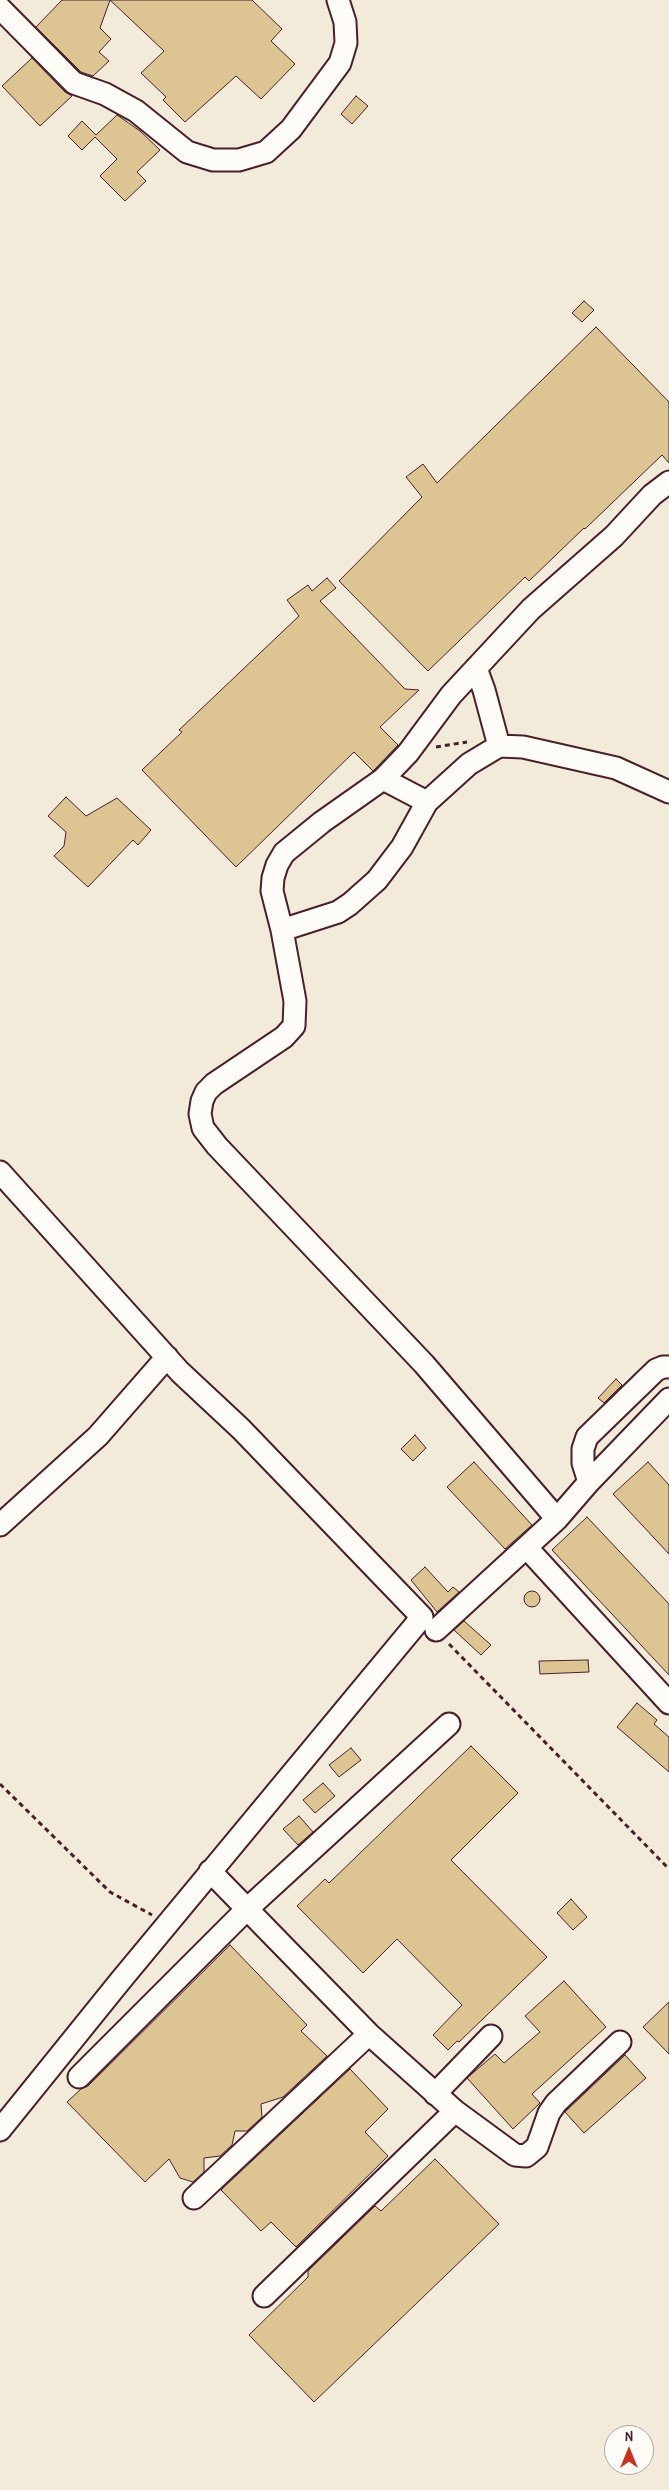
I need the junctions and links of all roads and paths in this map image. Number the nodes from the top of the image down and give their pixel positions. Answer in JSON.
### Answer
{"nodes":[{"id":1,"x":338,"y":0,"type":"edge"},
{"id":2,"x":0,"y":8,"type":"edge"},
{"id":3,"x":669,"y":482,"type":"edge"},
{"id":4,"x":476,"y":668,"type":"junction"},
{"id":5,"x":497,"y":741,"type":"junction"},
{"id":6,"x":408,"y":753,"type":"junction"},
{"id":7,"x":383,"y":779,"type":"junction"},
{"id":8,"x":669,"y":792,"type":"edge"},
{"id":9,"x":427,"y":802,"type":"junction"},
{"id":10,"x":282,"y":930,"type":"junction"},
{"id":11,"x":0,"y":1172,"type":"edge"},
{"id":12,"x":167,"y":1357,"type":"junction"},
{"id":13,"x":669,"y":1367,"type":"edge"},
{"id":14,"x":669,"y":1399,"type":"edge"},
{"id":15,"x":589,"y":1482,"type":"junction"},
{"id":16,"x":25,"y":1509,"type":"junction"},
{"id":17,"x":557,"y":1518,"type":"junction"},
{"id":18,"x":0,"y":1525,"type":"edge"},
{"id":19,"x":0,"y":1538,"type":"edge"},
{"id":20,"x":526,"y":1548,"type":"junction"},
{"id":21,"x":436,"y":1630,"type":"joint"},
{"id":22,"x":669,"y":1703,"type":"edge"},
{"id":23,"x":449,"y":1724,"type":"dead end"},
{"id":24,"x":0,"y":1784,"type":"edge"},
{"id":25,"x":669,"y":1869,"type":"edge"},
{"id":26,"x":210,"y":1871,"type":"junction"},
{"id":27,"x":246,"y":1910,"type":"junction"},
{"id":28,"x":168,"y":1924,"type":"junction"},
{"id":29,"x":369,"y":2034,"type":"junction"},
{"id":30,"x":491,"y":2036,"type":"dead end"},
{"id":31,"x":620,"y":2042,"type":"dead end"},
{"id":32,"x":79,"y":2076,"type":"dead end"},
{"id":33,"x":435,"y":2094,"type":"junction"},
{"id":34,"x":455,"y":2112,"type":"junction"},
{"id":35,"x":0,"y":2130,"type":"edge"},
{"id":36,"x":194,"y":2198,"type":"dead end"},
{"id":37,"x":264,"y":2296,"type":"dead end"}],
"edges":[{"from":1,"to":2,"type":"street"},
{"from":3,"to":4,"type":"street"},
{"from":4,"to":5,"type":"street"},
{"from":4,"to":6,"type":"street"},
{"from":5,"to":6,"type":"path"},
{"from":5,"to":8,"type":"street"},
{"from":5,"to":9,"type":"street"},
{"from":6,"to":7,"type":"street"},
{"from":7,"to":9,"type":"street"},
{"from":7,"to":10,"type":"street"},
{"from":9,"to":10,"type":"street"},
{"from":10,"to":17,"type":"street"},
{"from":11,"to":12,"type":"street"},
{"from":12,"to":16,"type":"street"},
{"from":12,"to":26,"type":"street"},
{"from":13,"to":15,"type":"street"},
{"from":14,"to":15,"type":"street"},
{"from":15,"to":17,"type":"street"},
{"from":16,"to":18,"type":"street"},
{"from":16,"to":19,"type":"street"},
{"from":17,"to":20,"type":"street"},
{"from":20,"to":21,"type":"street"},
{"from":20,"to":22,"type":"street"},
{"from":21,"to":25,"type":"path"},
{"from":23,"to":27,"type":"street"},
{"from":24,"to":28,"type":"path"},
{"from":26,"to":27,"type":"street"},
{"from":26,"to":28,"type":"street"},
{"from":27,"to":29,"type":"street"},
{"from":27,"to":32,"type":"street"},
{"from":28,"to":35,"type":"street"},
{"from":29,"to":33,"type":"street"},
{"from":29,"to":36,"type":"street"},
{"from":30,"to":33,"type":"street"},
{"from":31,"to":34,"type":"street"},
{"from":33,"to":34,"type":"street"},
{"from":34,"to":37,"type":"street"}]}
